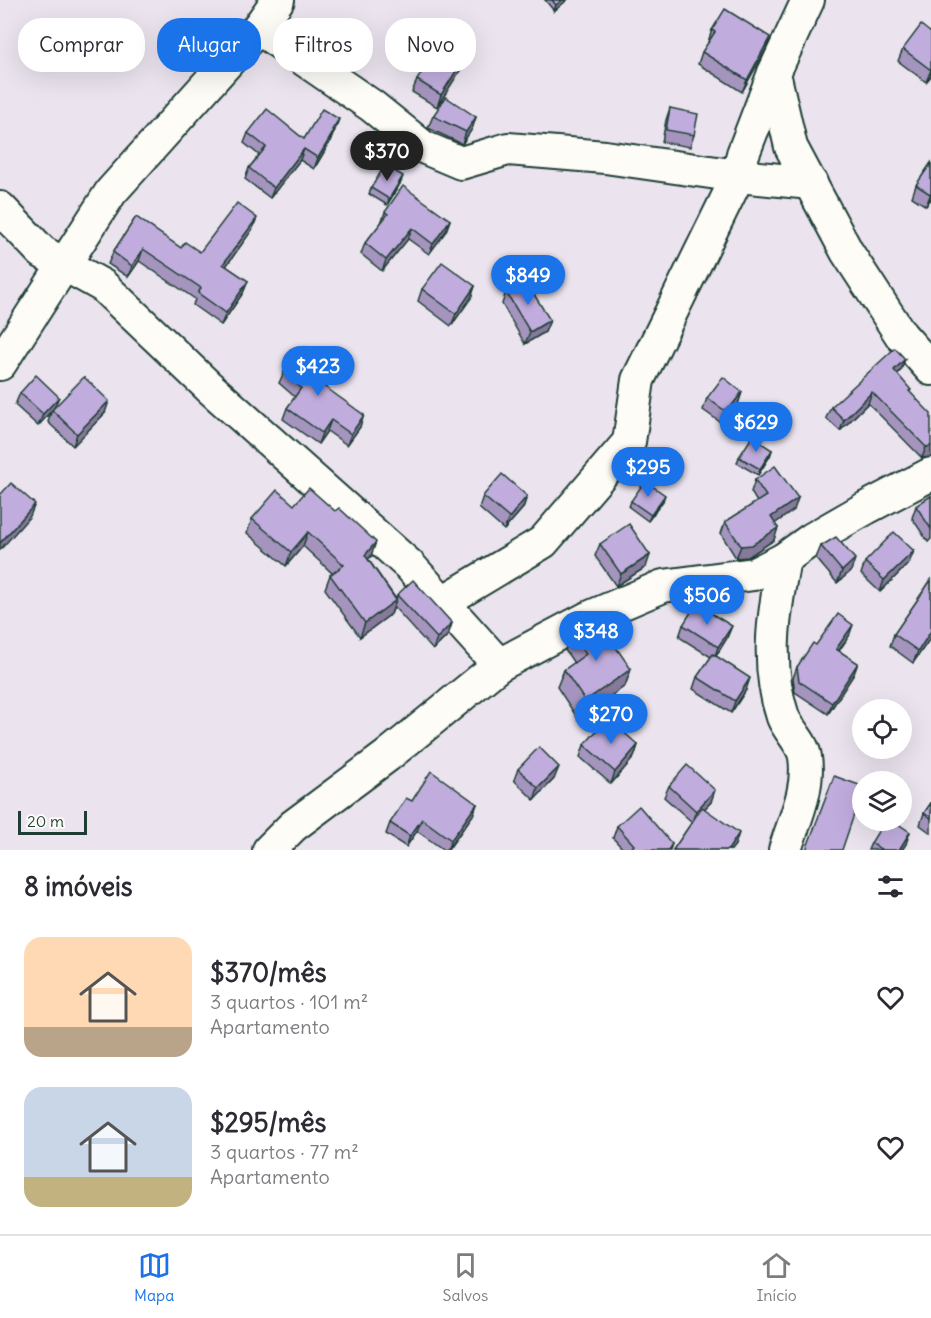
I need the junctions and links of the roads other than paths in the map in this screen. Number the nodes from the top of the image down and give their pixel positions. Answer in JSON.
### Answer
{"nodes":[{"id":1,"x":278,"y":0,"type":"edge"},
{"id":2,"x":808,"y":0,"type":"edge"},
{"id":3,"x":261,"y":23,"type":"edge"},
{"id":4,"x":261,"y":29,"type":"edge"},
{"id":5,"x":218,"y":72,"type":"edge"},
{"id":6,"x":774,"y":73,"type":"junction"},
{"id":7,"x":738,"y":176,"type":"junction"},
{"id":8,"x":811,"y":183,"type":"junction"},
{"id":9,"x":0,"y":208,"type":"edge"},
{"id":10,"x":63,"y":263,"type":"junction"},
{"id":11,"x":0,"y":364,"type":"edge"},
{"id":12,"x":931,"y":369,"type":"edge"},
{"id":13,"x":931,"y":474,"type":"edge"},
{"id":14,"x":784,"y":559,"type":"junction"},
{"id":15,"x":443,"y":603,"type":"junction"},
{"id":16,"x":499,"y":665,"type":"junction"},
{"id":17,"x":269,"y":850,"type":"edge"},
{"id":18,"x":785,"y":850,"type":"edge"}],
"edges":[{"from":1,"to":3,"type":"street"},
{"from":2,"to":6,"type":"street"},
{"from":4,"to":7,"type":"street"},
{"from":5,"to":10,"type":"street"},
{"from":6,"to":7,"type":"street"},
{"from":6,"to":8,"type":"street"},
{"from":7,"to":8,"type":"street"},
{"from":7,"to":15,"type":"street"},
{"from":8,"to":12,"type":"street"},
{"from":9,"to":10,"type":"street"},
{"from":10,"to":11,"type":"street"},
{"from":10,"to":15,"type":"street"},
{"from":13,"to":14,"type":"street"},
{"from":14,"to":16,"type":"street"},
{"from":14,"to":18,"type":"street"},
{"from":15,"to":16,"type":"street"},
{"from":16,"to":17,"type":"street"}]}
